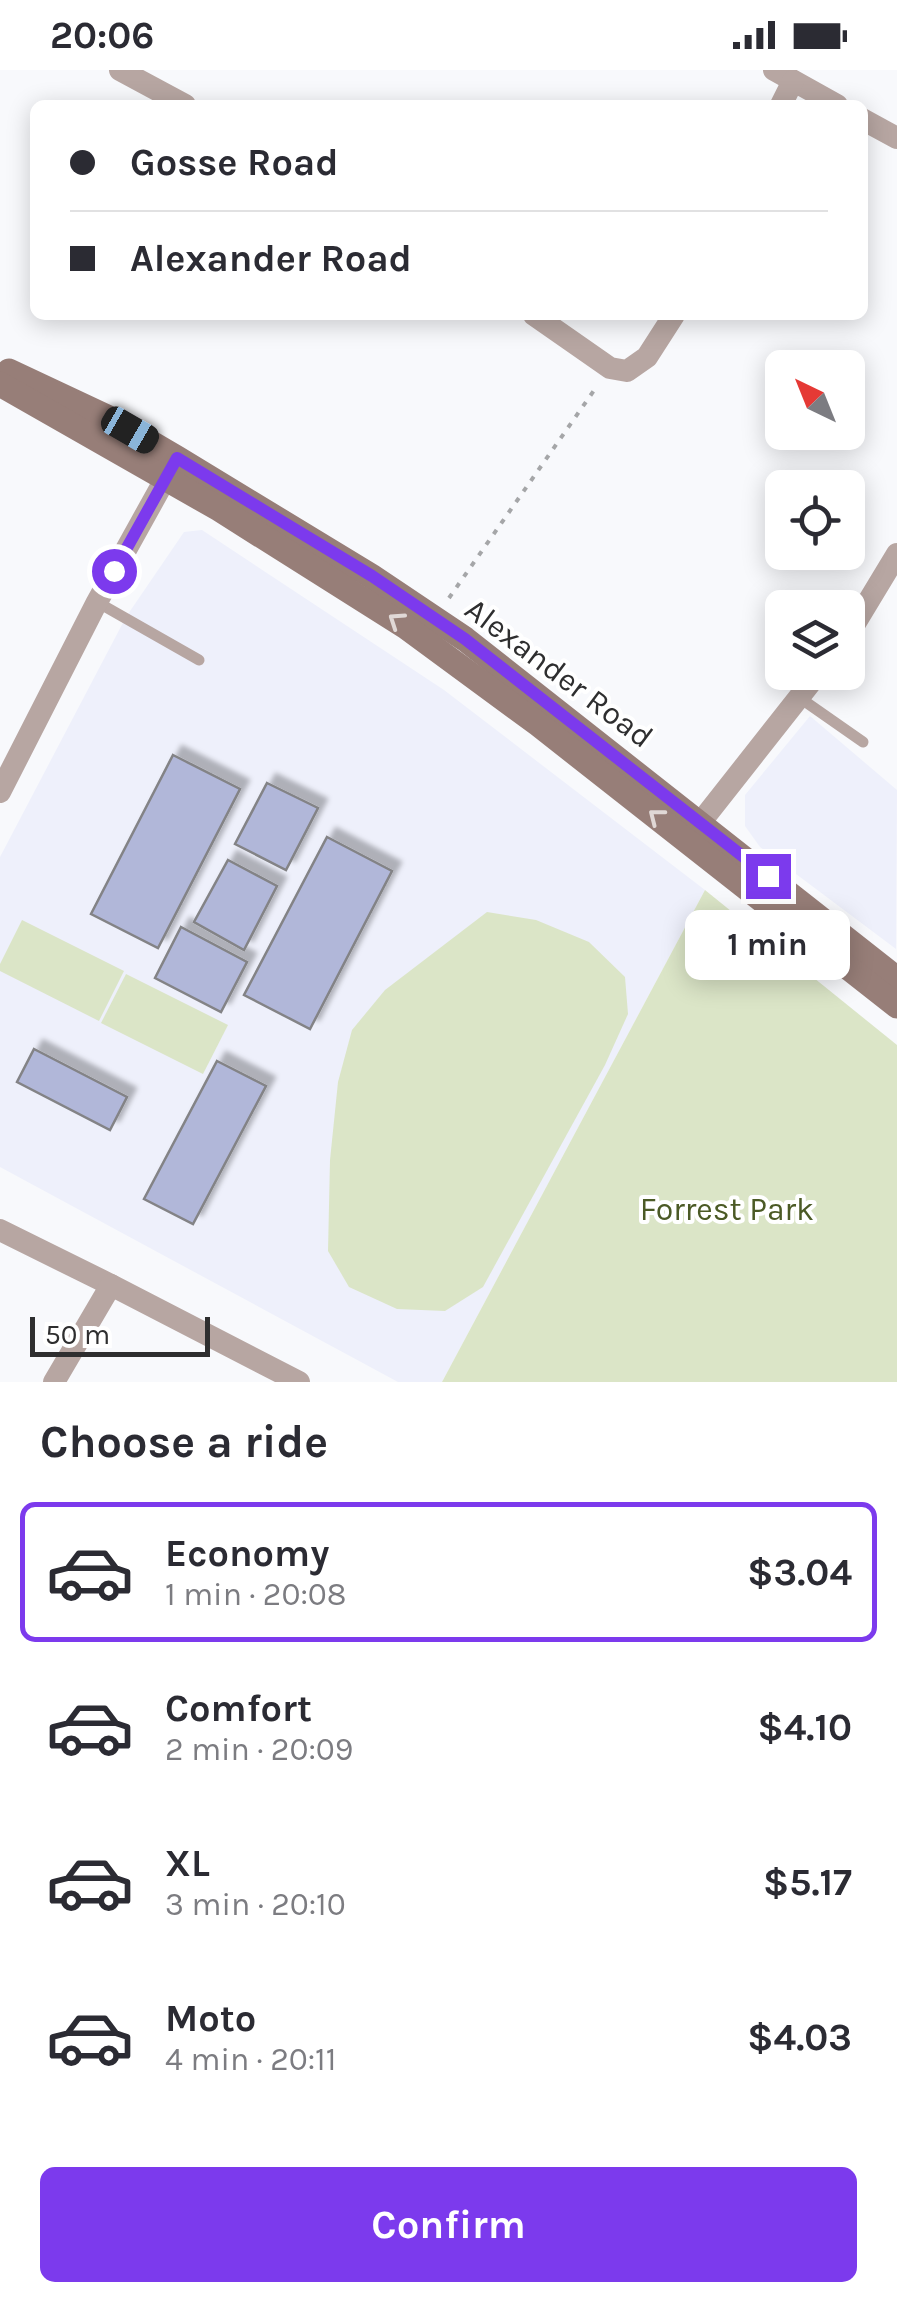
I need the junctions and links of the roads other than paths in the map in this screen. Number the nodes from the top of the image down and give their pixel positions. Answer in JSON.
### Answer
{"nodes":[{"id":1,"x":120,"y":70,"type":"edge"},
{"id":2,"x":784,"y":75,"type":"edge"},
{"id":3,"x":176,"y":100,"type":"edge"},
{"id":4,"x":782,"y":100,"type":"edge"},
{"id":5,"x":828,"y":100,"type":"edge"},
{"id":6,"x":868,"y":122,"type":"edge"},
{"id":7,"x":897,"y":138,"type":"edge"},
{"id":8,"x":541,"y":320,"type":"edge"},
{"id":9,"x":671,"y":320,"type":"edge"},
{"id":10,"x":0,"y":366,"type":"edge"},
{"id":11,"x":0,"y":384,"type":"edge"},
{"id":12,"x":171,"y":468,"type":"junction"},
{"id":13,"x":897,"y":554,"type":"edge"},
{"id":14,"x":97,"y":602,"type":"junction"},
{"id":15,"x":865,"y":607,"type":"edge"},
{"id":16,"x":200,"y":660,"type":"dead end"},
{"id":17,"x":806,"y":690,"type":"edge"},
{"id":18,"x":800,"y":698,"type":"junction"},
{"id":19,"x":0,"y":737,"type":"edge"},
{"id":20,"x":863,"y":742,"type":"dead end"},
{"id":21,"x":22,"y":748,"type":"junction"},
{"id":22,"x":0,"y":792,"type":"edge"},
{"id":23,"x":694,"y":832,"type":"junction"},
{"id":24,"x":897,"y":979,"type":"edge"},
{"id":25,"x":897,"y":1006,"type":"edge"},
{"id":26,"x":0,"y":1230,"type":"edge"},
{"id":27,"x":111,"y":1285,"type":"junction"},
{"id":28,"x":54,"y":1382,"type":"edge"},
{"id":29,"x":299,"y":1382,"type":"edge"}],
"edges":[{"from":1,"to":3,"type":"street"},
{"from":2,"to":4,"type":"street"},
{"from":2,"to":5,"type":"street"},
{"from":6,"to":7,"type":"street"},
{"from":8,"to":9,"type":"street"},
{"from":10,"to":12,"type":"street","name":"Alexander Road"},
{"from":11,"to":12,"type":"street","name":"Alexander Road"},
{"from":12,"to":14,"type":"street"},
{"from":12,"to":23,"type":"street","name":"Alexander Road"},
{"from":13,"to":15,"type":"street"},
{"from":14,"to":16,"type":"lane"},
{"from":14,"to":21,"type":"street"},
{"from":17,"to":18,"type":"street"},
{"from":18,"to":20,"type":"lane"},
{"from":18,"to":23,"type":"street"},
{"from":19,"to":21,"type":"street"},
{"from":21,"to":22,"type":"street"},
{"from":23,"to":24,"type":"street","name":"Alexander Road"},
{"from":23,"to":25,"type":"street","name":"Alexander Road"},
{"from":26,"to":27,"type":"street"},
{"from":27,"to":28,"type":"street"},
{"from":27,"to":29,"type":"street"}]}
